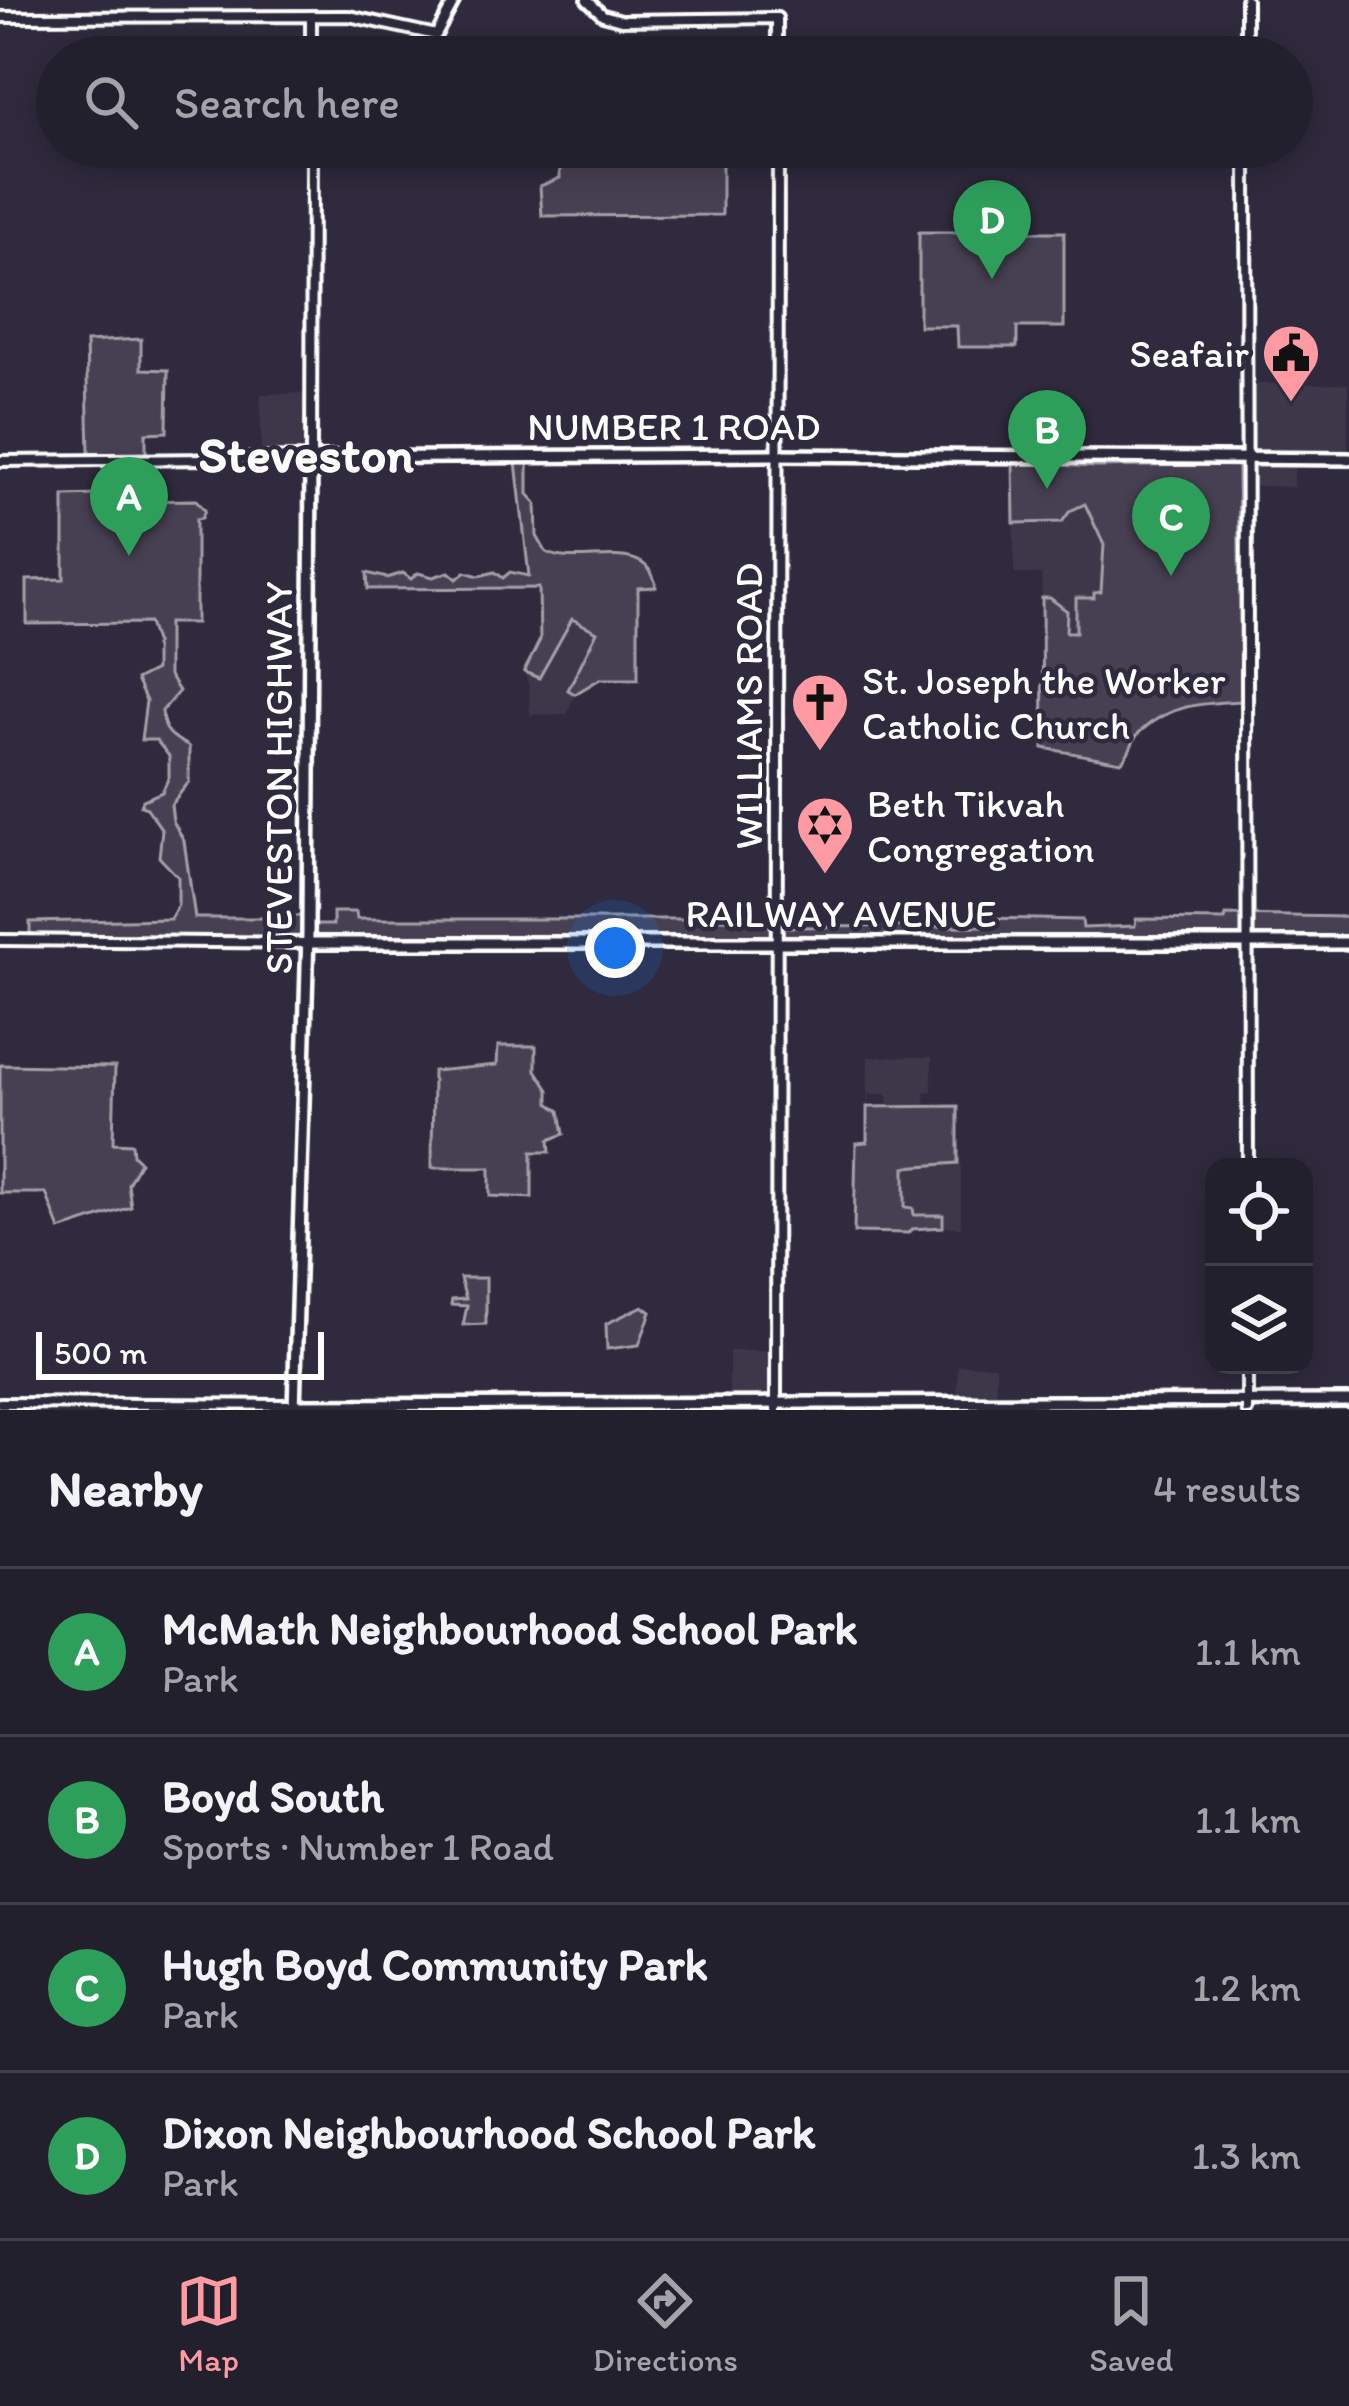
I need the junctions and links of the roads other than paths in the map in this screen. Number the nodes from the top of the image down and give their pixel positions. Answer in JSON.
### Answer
{"nodes":[{"id":1,"x":455,"y":0,"type":"edge"},
{"id":2,"x":587,"y":0,"type":"edge"},
{"id":3,"x":1246,"y":0,"type":"edge"},
{"id":4,"x":311,"y":16,"type":"junction"},
{"id":5,"x":0,"y":17,"type":"edge"},
{"id":6,"x":311,"y":36,"type":"edge"},
{"id":7,"x":777,"y":36,"type":"edge"},
{"id":8,"x":1246,"y":36,"type":"edge"},
{"id":9,"x":311,"y":168,"type":"edge"},
{"id":10,"x":778,"y":168,"type":"edge"},
{"id":11,"x":1246,"y":168,"type":"edge"},
{"id":12,"x":779,"y":456,"type":"junction"},
{"id":13,"x":1246,"y":457,"type":"junction"},
{"id":14,"x":311,"y":458,"type":"junction"},
{"id":15,"x":1349,"y":459,"type":"edge"},
{"id":16,"x":0,"y":461,"type":"edge"},
{"id":17,"x":0,"y":942,"type":"edge"},
{"id":18,"x":308,"y":943,"type":"junction"},
{"id":19,"x":777,"y":943,"type":"junction"},
{"id":20,"x":1250,"y":943,"type":"junction"},
{"id":21,"x":1349,"y":943,"type":"edge"},
{"id":22,"x":1248,"y":1158,"type":"edge"},
{"id":23,"x":1247,"y":1374,"type":"edge"},
{"id":24,"x":1349,"y":1402,"type":"edge"},
{"id":25,"x":0,"y":1403,"type":"edge"},
{"id":26,"x":776,"y":1405,"type":"edge"},
{"id":27,"x":1247,"y":1406,"type":"edge"},
{"id":28,"x":294,"y":1407,"type":"edge"}],
"edges":[{"from":1,"to":4,"type":"street"},
{"from":2,"to":7,"type":"street"},
{"from":3,"to":8,"type":"street"},
{"from":4,"to":5,"type":"street"},
{"from":4,"to":6,"type":"street"},
{"from":9,"to":14,"type":"street","name":"STEVESTON HIGHWAY"},
{"from":10,"to":12,"type":"street","name":"WILLIAMS ROAD"},
{"from":11,"to":13,"type":"street"},
{"from":12,"to":13,"type":"main road","name":"NUMBER 1 ROAD"},
{"from":12,"to":14,"type":"main road","name":"NUMBER 1 ROAD"},
{"from":12,"to":19,"type":"street","name":"WILLIAMS ROAD"},
{"from":13,"to":15,"type":"main road","name":"NUMBER 1 ROAD"},
{"from":13,"to":20,"type":"street"},
{"from":14,"to":16,"type":"street","name":"NUMBER 1 ROAD"},
{"from":14,"to":18,"type":"main road","name":"STEVESTON HIGHWAY"},
{"from":17,"to":18,"type":"street","name":"RAILWAY AVENUE"},
{"from":18,"to":19,"type":"main road","name":"RAILWAY AVENUE"},
{"from":18,"to":28,"type":"main road","name":"STEVESTON HIGHWAY"},
{"from":19,"to":20,"type":"main road","name":"RAILWAY AVENUE"},
{"from":19,"to":26,"type":"street","name":"WILLIAMS ROAD"},
{"from":20,"to":21,"type":"main road","name":"RAILWAY AVENUE"},
{"from":20,"to":22,"type":"street"},
{"from":23,"to":27,"type":"street"},
{"from":24,"to":27,"type":"main road"},
{"from":25,"to":28,"type":"street"},
{"from":26,"to":27,"type":"main road"},
{"from":26,"to":28,"type":"main road"}]}
